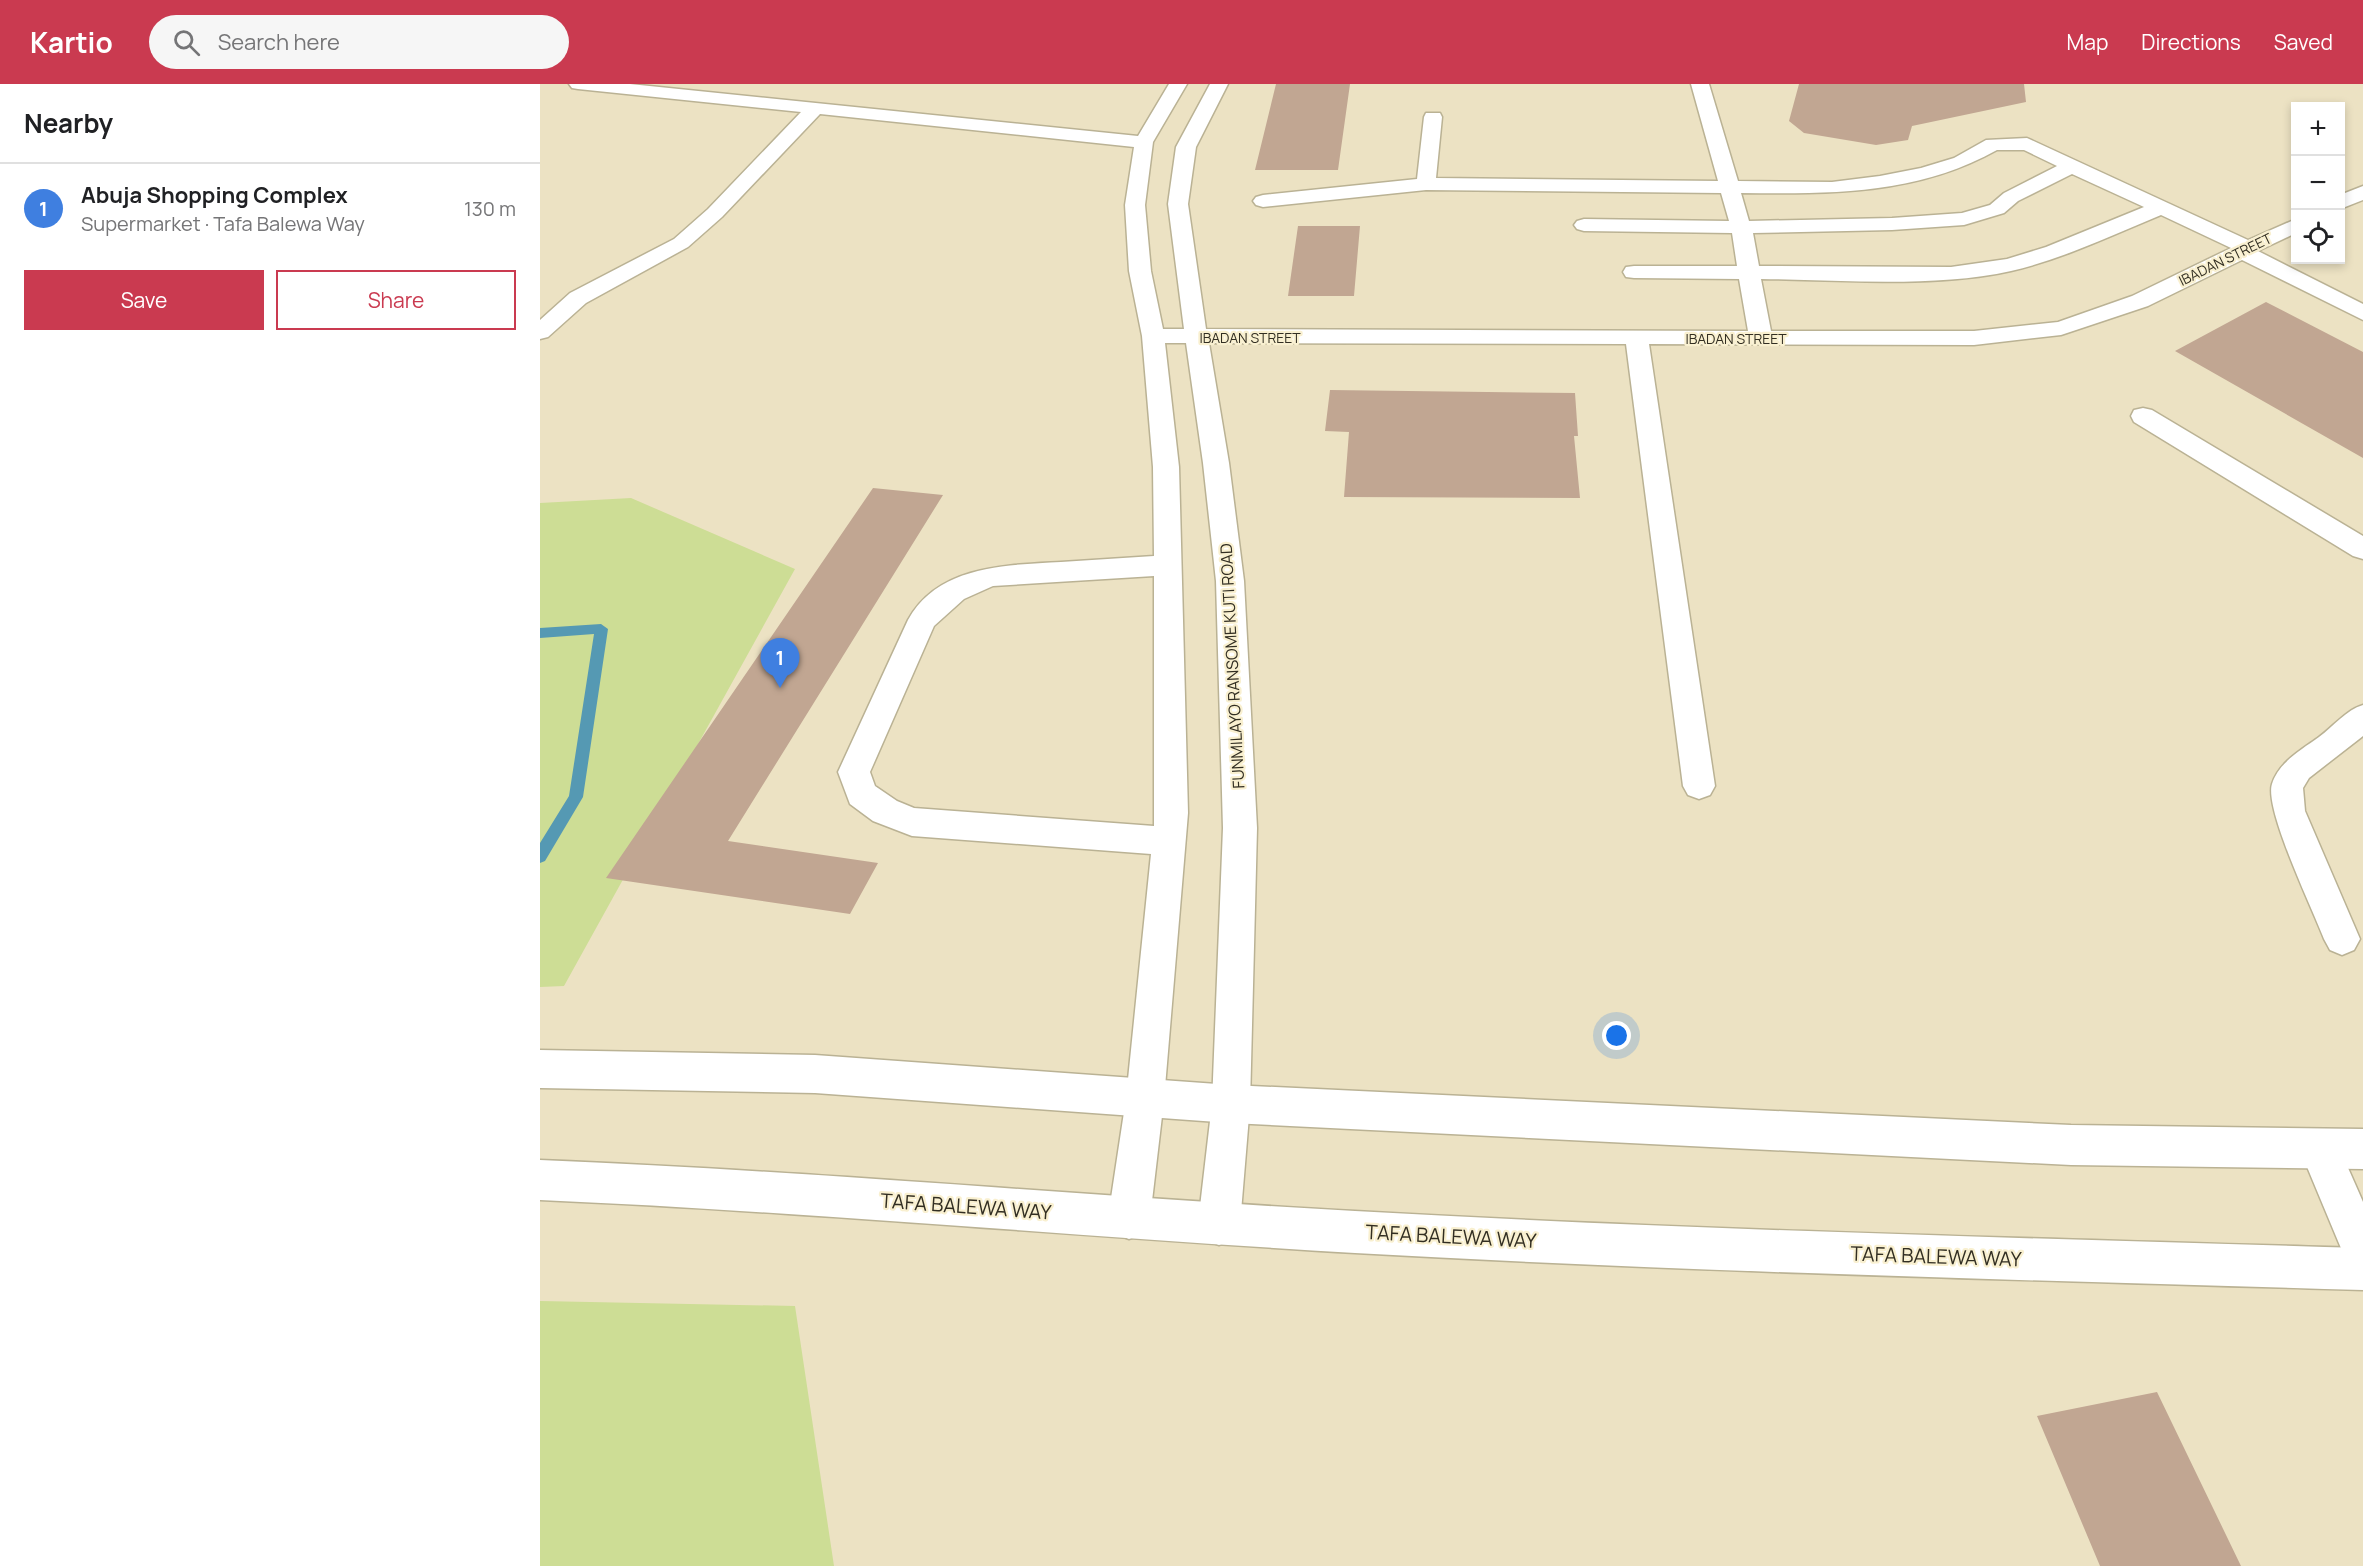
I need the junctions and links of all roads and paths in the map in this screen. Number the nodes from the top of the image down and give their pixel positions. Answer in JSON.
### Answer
{"nodes":[{"id":1,"x":578,"y":84,"type":"edge"},
{"id":2,"x":1178,"y":84,"type":"edge"},
{"id":3,"x":1219,"y":84,"type":"edge"},
{"id":4,"x":1700,"y":84,"type":"edge"},
{"id":5,"x":815,"y":109,"type":"junction"},
{"id":6,"x":1433,"y":117,"type":"dead end"},
{"id":7,"x":1144,"y":142,"type":"junction"},
{"id":8,"x":2072,"y":166,"type":"junction"},
{"id":9,"x":1426,"y":184,"type":"junction"},
{"id":10,"x":1731,"y":188,"type":"junction"},
{"id":11,"x":2363,"y":192,"type":"edge"},
{"id":12,"x":1263,"y":201,"type":"dead end"},
{"id":13,"x":2345,"y":201,"type":"edge"},
{"id":14,"x":2160,"y":208,"type":"junction"},
{"id":15,"x":1584,"y":225,"type":"dead end"},
{"id":16,"x":1741,"y":227,"type":"junction"},
{"id":17,"x":2291,"y":227,"type":"edge"},
{"id":18,"x":2245,"y":249,"type":"junction"},
{"id":19,"x":1634,"y":272,"type":"dead end"},
{"id":20,"x":1750,"y":274,"type":"junction"},
{"id":21,"x":2363,"y":313,"type":"edge"},
{"id":22,"x":540,"y":332,"type":"edge"},
{"id":23,"x":1153,"y":336,"type":"junction"},
{"id":24,"x":1197,"y":337,"type":"junction"},
{"id":25,"x":1637,"y":338,"type":"junction"},
{"id":26,"x":1761,"y":338,"type":"junction"},
{"id":27,"x":2143,"y":416,"type":"dead end"},
{"id":28,"x":2363,"y":549,"type":"edge"},
{"id":29,"x":1168,"y":565,"type":"junction"},
{"id":30,"x":2363,"y":717,"type":"edge"},
{"id":31,"x":1699,"y":786,"type":"dead end"},
{"id":32,"x":1170,"y":841,"type":"junction"},
{"id":33,"x":2342,"y":939,"type":"dead end"},
{"id":34,"x":540,"y":1069,"type":"edge"},
{"id":35,"x":1145,"y":1099,"type":"junction"},
{"id":36,"x":1230,"y":1104,"type":"junction"},
{"id":37,"x":2363,"y":1149,"type":"edge"},
{"id":38,"x":2320,"y":1150,"type":"junction"},
{"id":39,"x":542,"y":1180,"type":"edge"},
{"id":40,"x":1129,"y":1218,"type":"junction"},
{"id":41,"x":1219,"y":1224,"type":"junction"},
{"id":42,"x":2363,"y":1250,"type":"edge"},
{"id":43,"x":2363,"y":1269,"type":"edge"}],
"edges":[{"from":1,"to":5,"type":"street"},
{"from":2,"to":7,"type":"street"},
{"from":3,"to":24,"type":"street","name":"FUNMILAYO RANSOME KUTI ROAD"},
{"from":4,"to":10,"type":"street"},
{"from":5,"to":7,"type":"street"},
{"from":5,"to":22,"type":"street"},
{"from":6,"to":9,"type":"street"},
{"from":7,"to":23,"type":"street"},
{"from":8,"to":10,"type":"street"},
{"from":8,"to":14,"type":"street"},
{"from":8,"to":16,"type":"street"},
{"from":9,"to":10,"type":"street"},
{"from":9,"to":12,"type":"street"},
{"from":10,"to":16,"type":"street"},
{"from":11,"to":13,"type":"street"},
{"from":14,"to":18,"type":"street"},
{"from":14,"to":20,"type":"street"},
{"from":15,"to":16,"type":"street"},
{"from":16,"to":20,"type":"street"},
{"from":17,"to":18,"type":"street","name":"IBADAN STREET"},
{"from":18,"to":21,"type":"street"},
{"from":18,"to":26,"type":"street","name":"IBADAN STREET"},
{"from":19,"to":20,"type":"street"},
{"from":20,"to":26,"type":"street"},
{"from":23,"to":24,"type":"street","name":"IBADAN STREET"},
{"from":23,"to":29,"type":"street"},
{"from":24,"to":25,"type":"street","name":"IBADAN STREET"},
{"from":24,"to":36,"type":"street","name":"FUNMILAYO RANSOME KUTI ROAD"},
{"from":25,"to":26,"type":"street","name":"IBADAN STREET"},
{"from":25,"to":31,"type":"street"},
{"from":27,"to":28,"type":"street"},
{"from":29,"to":32,"type":"street"},
{"from":29,"to":32,"type":"street"},
{"from":30,"to":33,"type":"street"},
{"from":32,"to":35,"type":"street"},
{"from":34,"to":35,"type":"street"},
{"from":35,"to":36,"type":"street"},
{"from":35,"to":40,"type":"street"},
{"from":36,"to":38,"type":"street"},
{"from":36,"to":41,"type":"street","name":"FUNMILAYO RANSOME KUTI ROAD"},
{"from":37,"to":38,"type":"street"},
{"from":38,"to":42,"type":"street"},
{"from":39,"to":40,"type":"street","name":"TAFA BALEWA WAY"},
{"from":40,"to":41,"type":"street","name":"TAFA BALEWA WAY"},
{"from":41,"to":43,"type":"street","name":"TAFA BALEWA WAY"}]}
